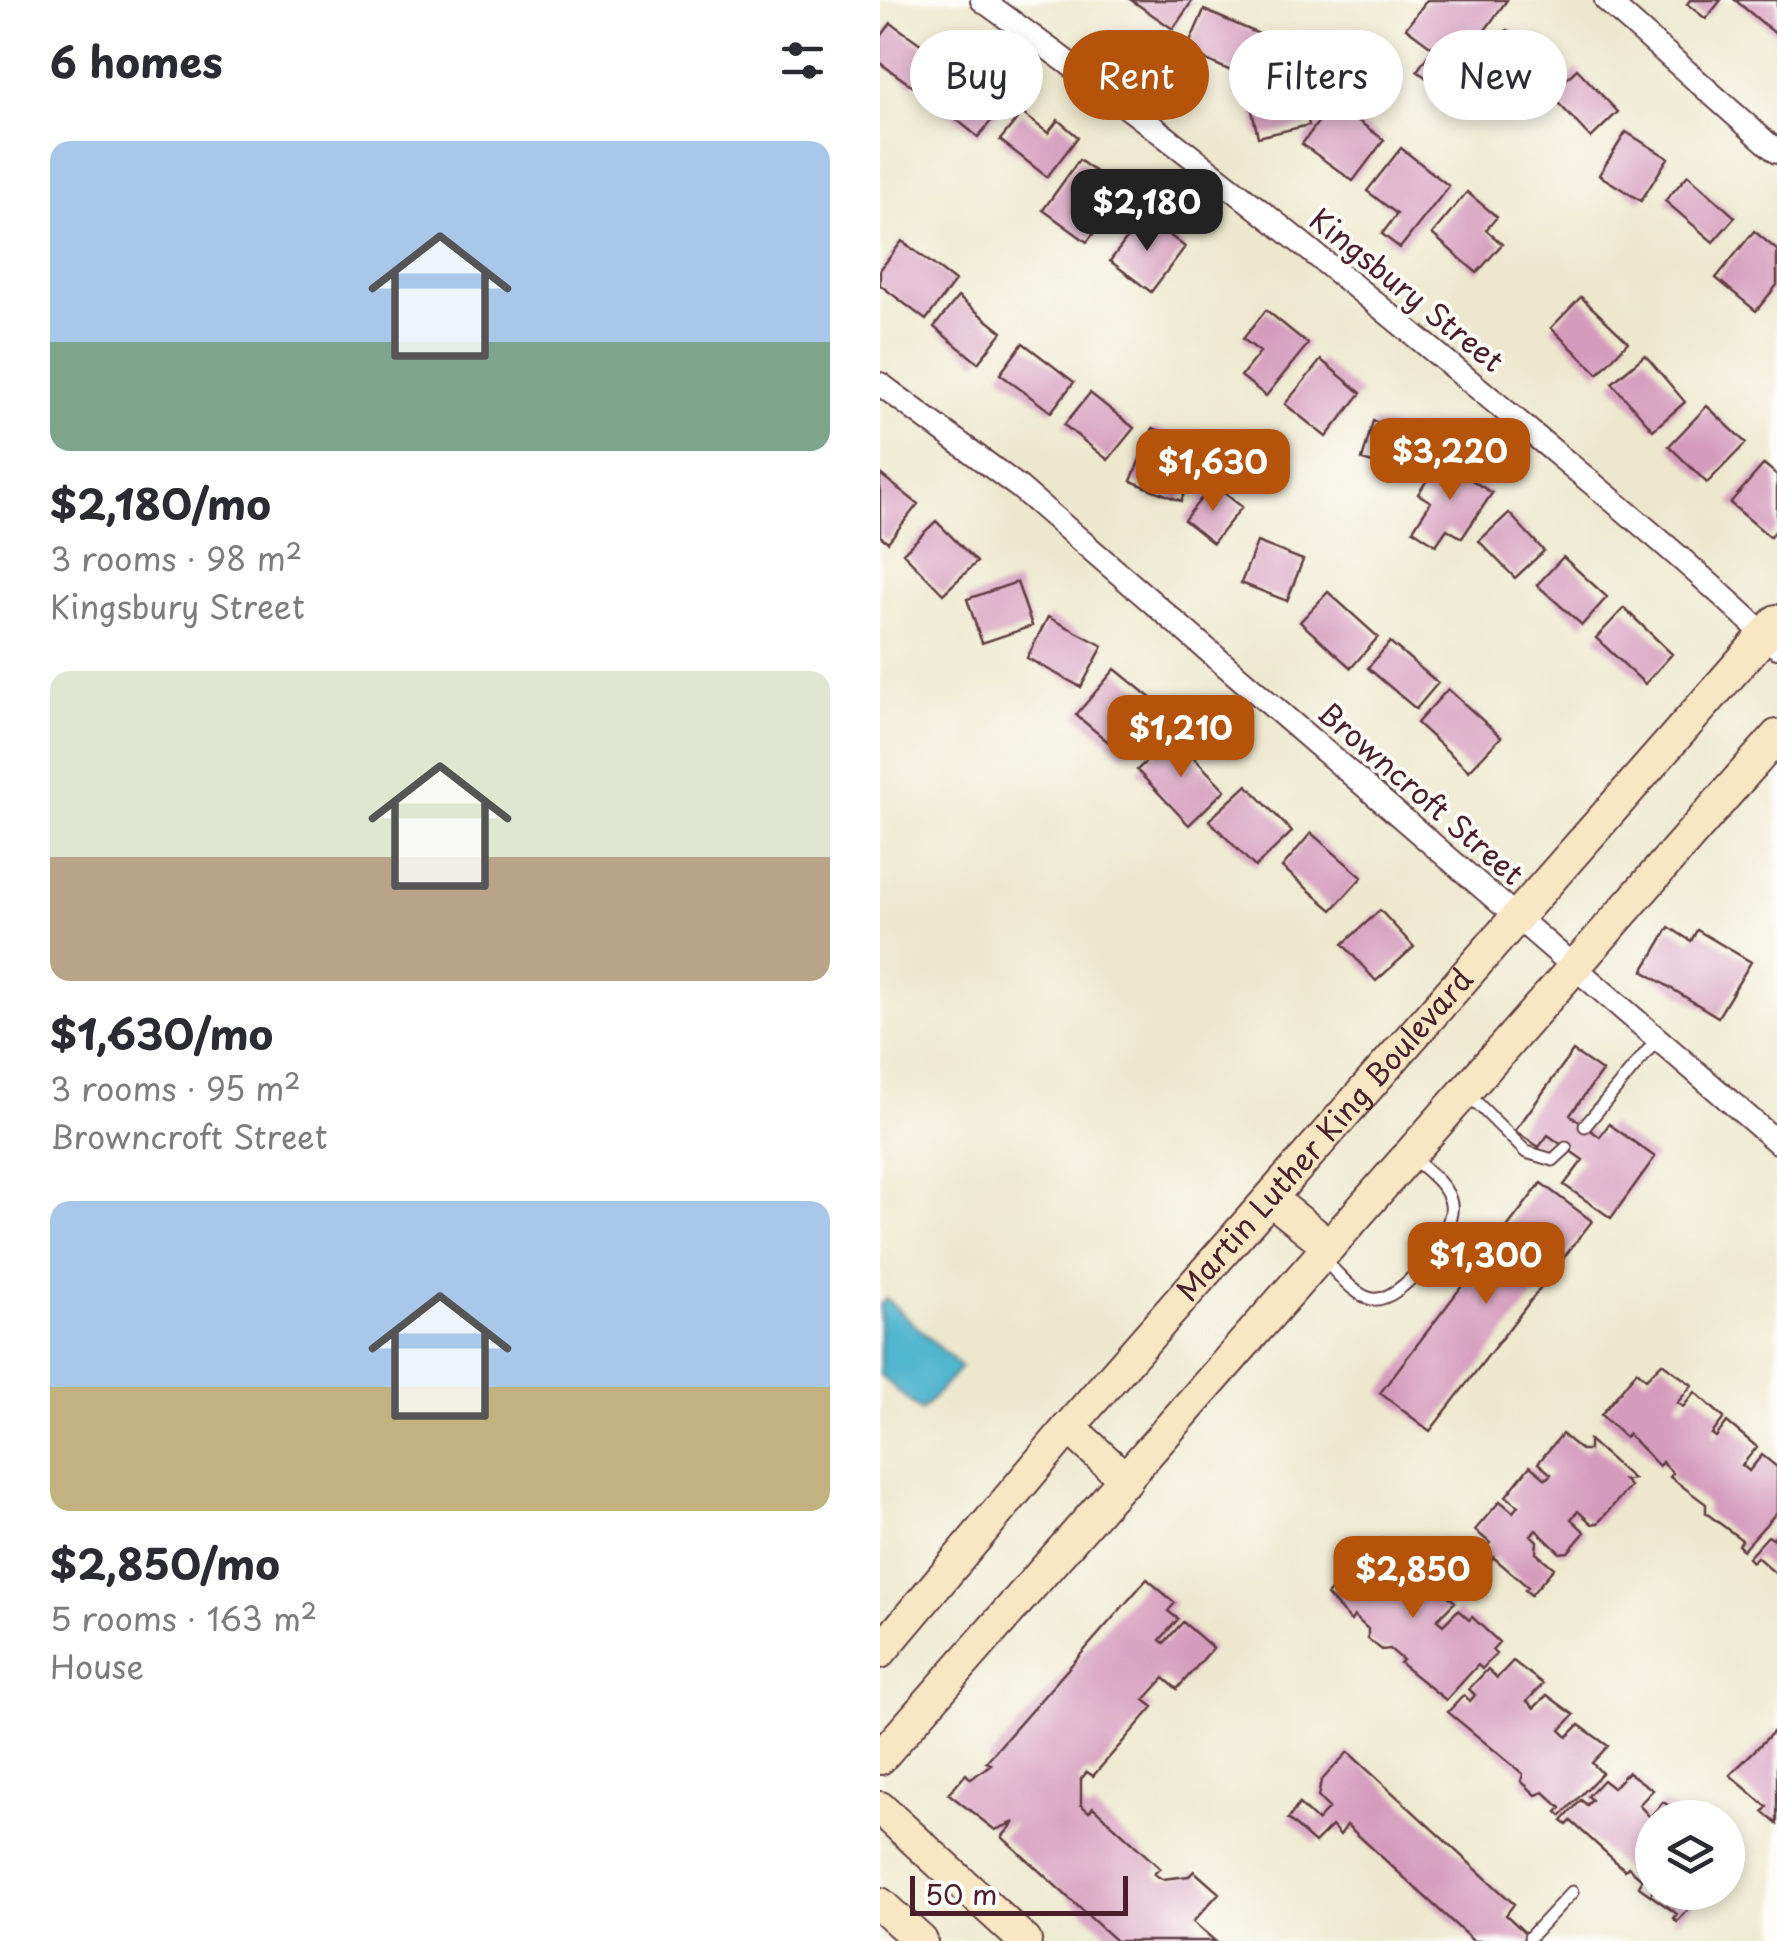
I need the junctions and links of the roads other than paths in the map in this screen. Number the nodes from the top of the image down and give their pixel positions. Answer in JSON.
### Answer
{"nodes":[{"id":1,"x":982,"y":0,"type":"edge"},
{"id":2,"x":1606,"y":0,"type":"edge"},
{"id":3,"x":1777,"y":152,"type":"edge"},
{"id":4,"x":880,"y":384,"type":"edge"},
{"id":5,"x":1773,"y":634,"type":"edge"},
{"id":6,"x":1777,"y":736,"type":"edge"},
{"id":7,"x":1519,"y":918,"type":"junction"},
{"id":8,"x":1575,"y":964,"type":"junction"},
{"id":9,"x":1659,"y":1038,"type":"junction"},
{"id":10,"x":1464,"y":1090,"type":"junction"},
{"id":11,"x":1585,"y":1126,"type":"dead end"},
{"id":12,"x":1777,"y":1142,"type":"edge"},
{"id":13,"x":1566,"y":1148,"type":"dead end"},
{"id":14,"x":1408,"y":1154,"type":"junction"},
{"id":15,"x":1272,"y":1200,"type":"junction"},
{"id":16,"x":1323,"y":1250,"type":"junction"},
{"id":17,"x":1069,"y":1426,"type":"junction"},
{"id":18,"x":1126,"y":1480,"type":"junction"},
{"id":19,"x":880,"y":1652,"type":"edge"},
{"id":20,"x":880,"y":1758,"type":"edge"},
{"id":21,"x":880,"y":1808,"type":"edge"},
{"id":22,"x":1572,"y":1892,"type":"dead end"},
{"id":23,"x":880,"y":1904,"type":"edge"},
{"id":24,"x":1530,"y":1937,"type":"dead end"},
{"id":25,"x":921,"y":1941,"type":"edge"},
{"id":26,"x":1025,"y":1941,"type":"edge"}],
"edges":[{"from":1,"to":5,"type":"street","name":"Kingsbury Street"},
{"from":2,"to":3,"type":"street"},
{"from":4,"to":7,"type":"street","name":"Browncroft Street"},
{"from":5,"to":7,"type":"main road","name":"Martin Luther King Boulevard"},
{"from":6,"to":8,"type":"main road"},
{"from":7,"to":8,"type":"street","name":"Browncroft Street"},
{"from":7,"to":15,"type":"main road","name":"Martin Luther King Boulevard"},
{"from":8,"to":9,"type":"street","name":"Browncroft Street"},
{"from":8,"to":10,"type":"main road"},
{"from":9,"to":11,"type":"lane"},
{"from":9,"to":12,"type":"street","name":"Browncroft Street"},
{"from":10,"to":13,"type":"lane"},
{"from":10,"to":14,"type":"main road"},
{"from":14,"to":16,"type":"main road"},
{"from":14,"to":16,"type":"lane"},
{"from":15,"to":16,"type":"main road"},
{"from":15,"to":17,"type":"main road","name":"Martin Luther King Boulevard"},
{"from":16,"to":18,"type":"main road"},
{"from":17,"to":18,"type":"main road"},
{"from":17,"to":19,"type":"main road","name":"Martin Luther King Boulevard"},
{"from":18,"to":20,"type":"main road"},
{"from":21,"to":26,"type":"main road"},
{"from":22,"to":24,"type":"lane"},
{"from":23,"to":25,"type":"main road"}]}
